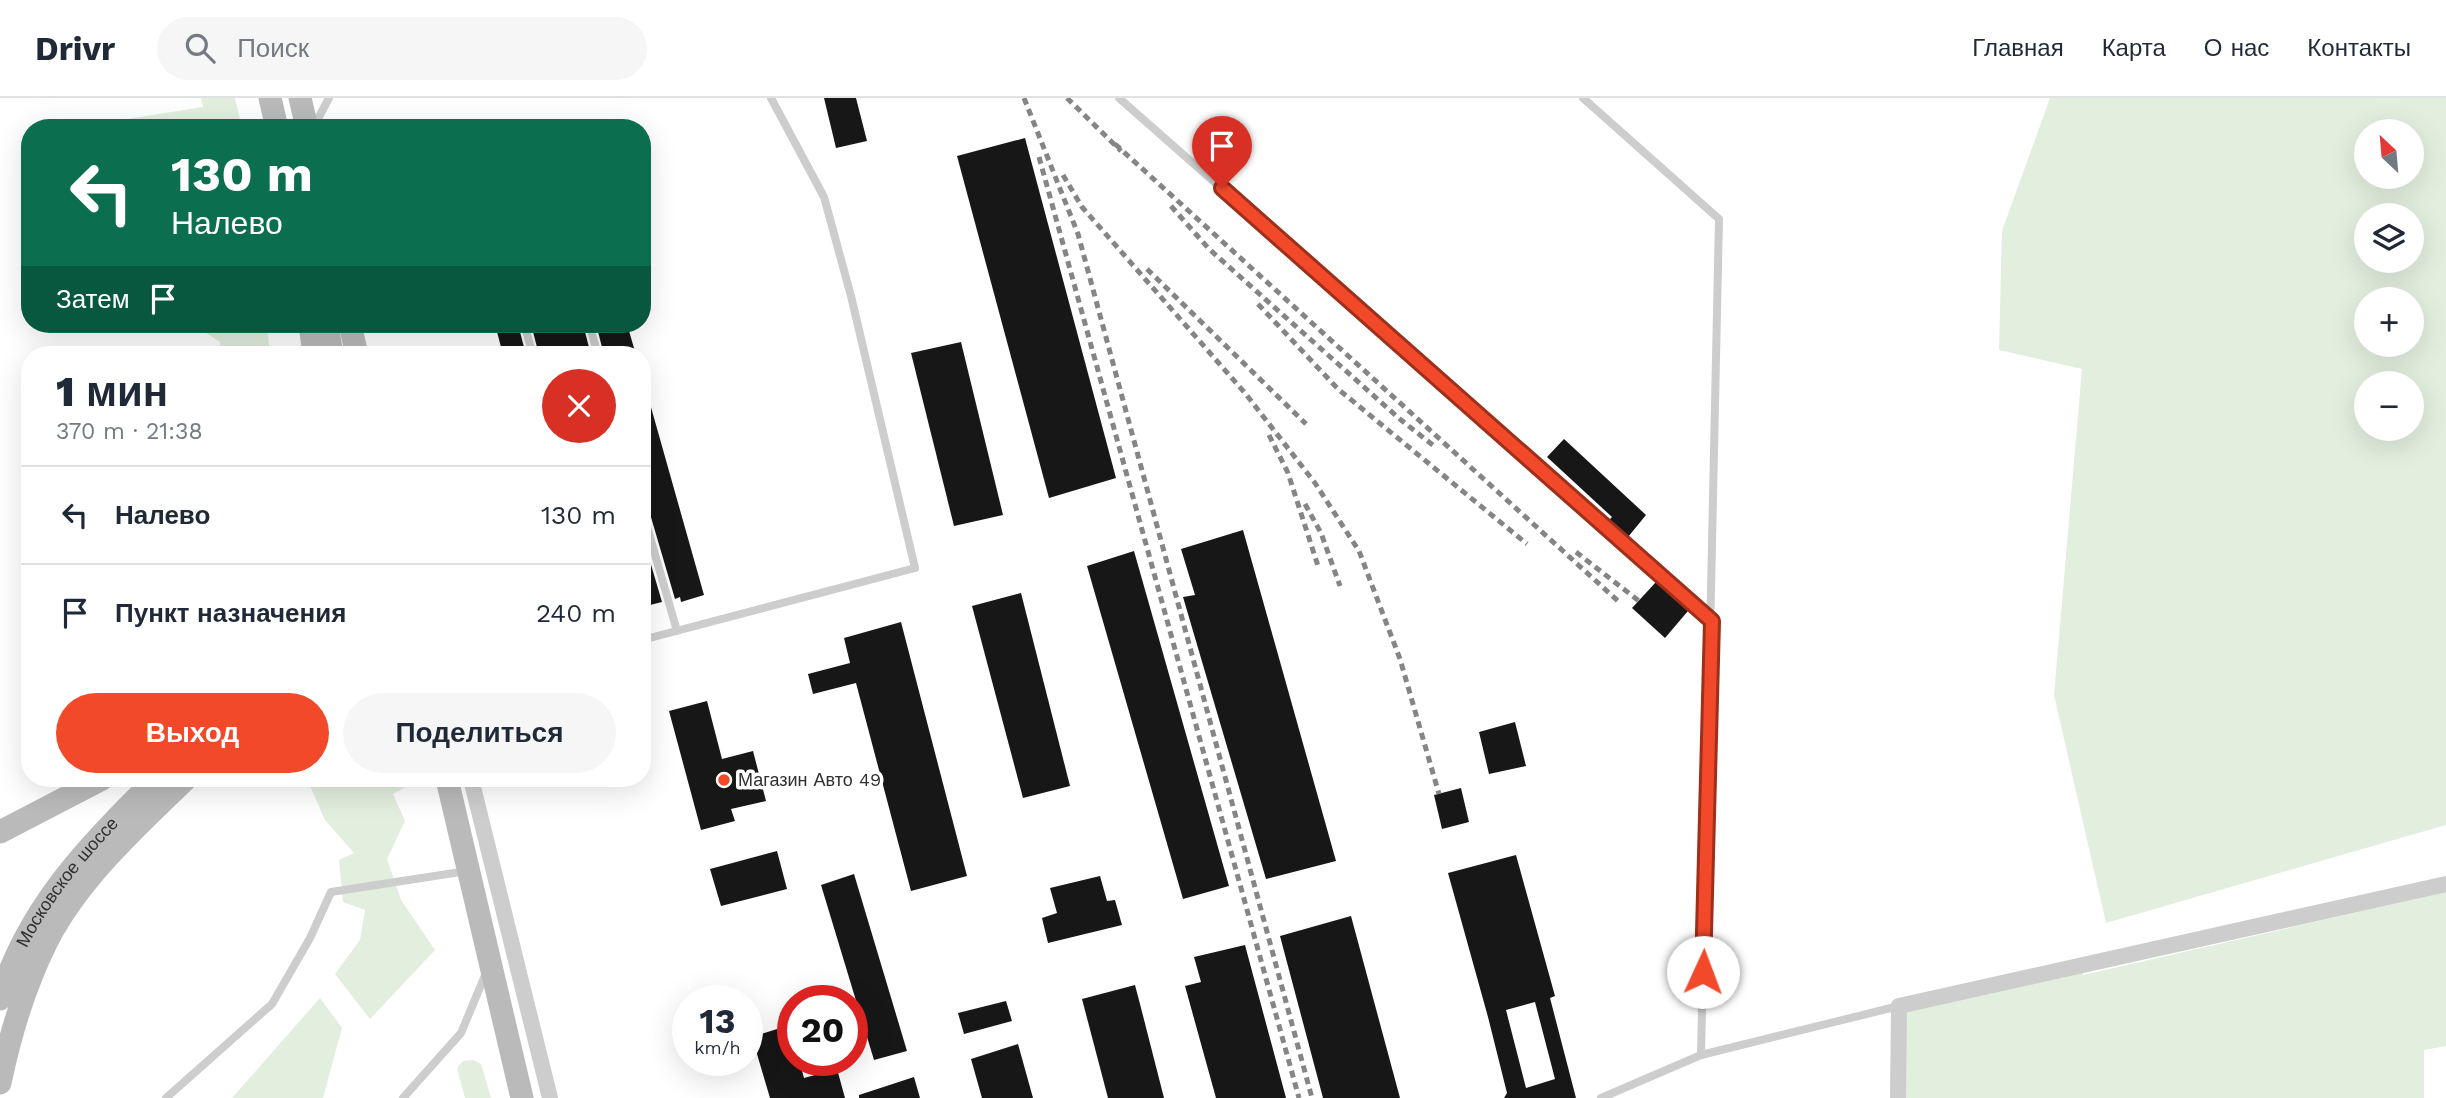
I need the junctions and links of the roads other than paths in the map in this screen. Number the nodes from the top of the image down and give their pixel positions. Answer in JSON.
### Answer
{"nodes":[{"id":1,"x":270,"y":98,"type":"edge"},
{"id":2,"x":300,"y":98,"type":"edge"},
{"id":3,"x":329,"y":98,"type":"edge"},
{"id":4,"x":771,"y":98,"type":"edge"},
{"id":5,"x":1119,"y":98,"type":"edge"},
{"id":6,"x":1583,"y":98,"type":"edge"},
{"id":7,"x":275,"y":119,"type":"edge"},
{"id":8,"x":305,"y":119,"type":"edge"},
{"id":9,"x":318,"y":119,"type":"edge"},
{"id":10,"x":651,"y":540,"type":"edge"},
{"id":11,"x":1712,"y":621,"type":"junction"},
{"id":12,"x":677,"y":631,"type":"junction"},
{"id":13,"x":651,"y":638,"type":"edge"},
{"id":14,"x":87,"y":787,"type":"edge"},
{"id":15,"x":148,"y":787,"type":"edge"},
{"id":16,"x":178,"y":787,"type":"edge"},
{"id":17,"x":449,"y":787,"type":"edge"},
{"id":18,"x":473,"y":787,"type":"edge"},
{"id":19,"x":0,"y":832,"type":"edge"},
{"id":20,"x":467,"y":870,"type":"junction"},
{"id":21,"x":2446,"y":884,"type":"edge"},
{"id":22,"x":490,"y":964,"type":"junction"},
{"id":23,"x":0,"y":999,"type":"edge"},
{"id":24,"x":1899,"y":1006,"type":"junction"},
{"id":25,"x":1700,"y":1055,"type":"junction"},
{"id":26,"x":0,"y":1083,"type":"edge"},
{"id":27,"x":166,"y":1098,"type":"edge"},
{"id":28,"x":403,"y":1098,"type":"edge"},
{"id":29,"x":522,"y":1098,"type":"edge"},
{"id":30,"x":550,"y":1098,"type":"edge"},
{"id":31,"x":1601,"y":1098,"type":"edge"},
{"id":32,"x":1898,"y":1098,"type":"edge"}],
"edges":[{"from":1,"to":7,"type":"main road"},
{"from":2,"to":8,"type":"main road"},
{"from":3,"to":9,"type":"lane"},
{"from":4,"to":12,"type":"lane"},
{"from":5,"to":11,"type":"lane"},
{"from":6,"to":11,"type":"lane"},
{"from":10,"to":12,"type":"lane"},
{"from":11,"to":25,"type":"lane"},
{"from":12,"to":13,"type":"lane"},
{"from":14,"to":19,"type":"main road"},
{"from":15,"to":23,"type":"main road","name":"Московское шоссе"},
{"from":16,"to":26,"type":"main road"},
{"from":17,"to":20,"type":"main road"},
{"from":18,"to":30,"type":"street"},
{"from":20,"to":22,"type":"main road"},
{"from":20,"to":27,"type":"lane"},
{"from":21,"to":24,"type":"street"},
{"from":22,"to":28,"type":"lane"},
{"from":22,"to":29,"type":"main road"},
{"from":24,"to":25,"type":"lane"},
{"from":24,"to":32,"type":"street"},
{"from":25,"to":31,"type":"lane"}]}
